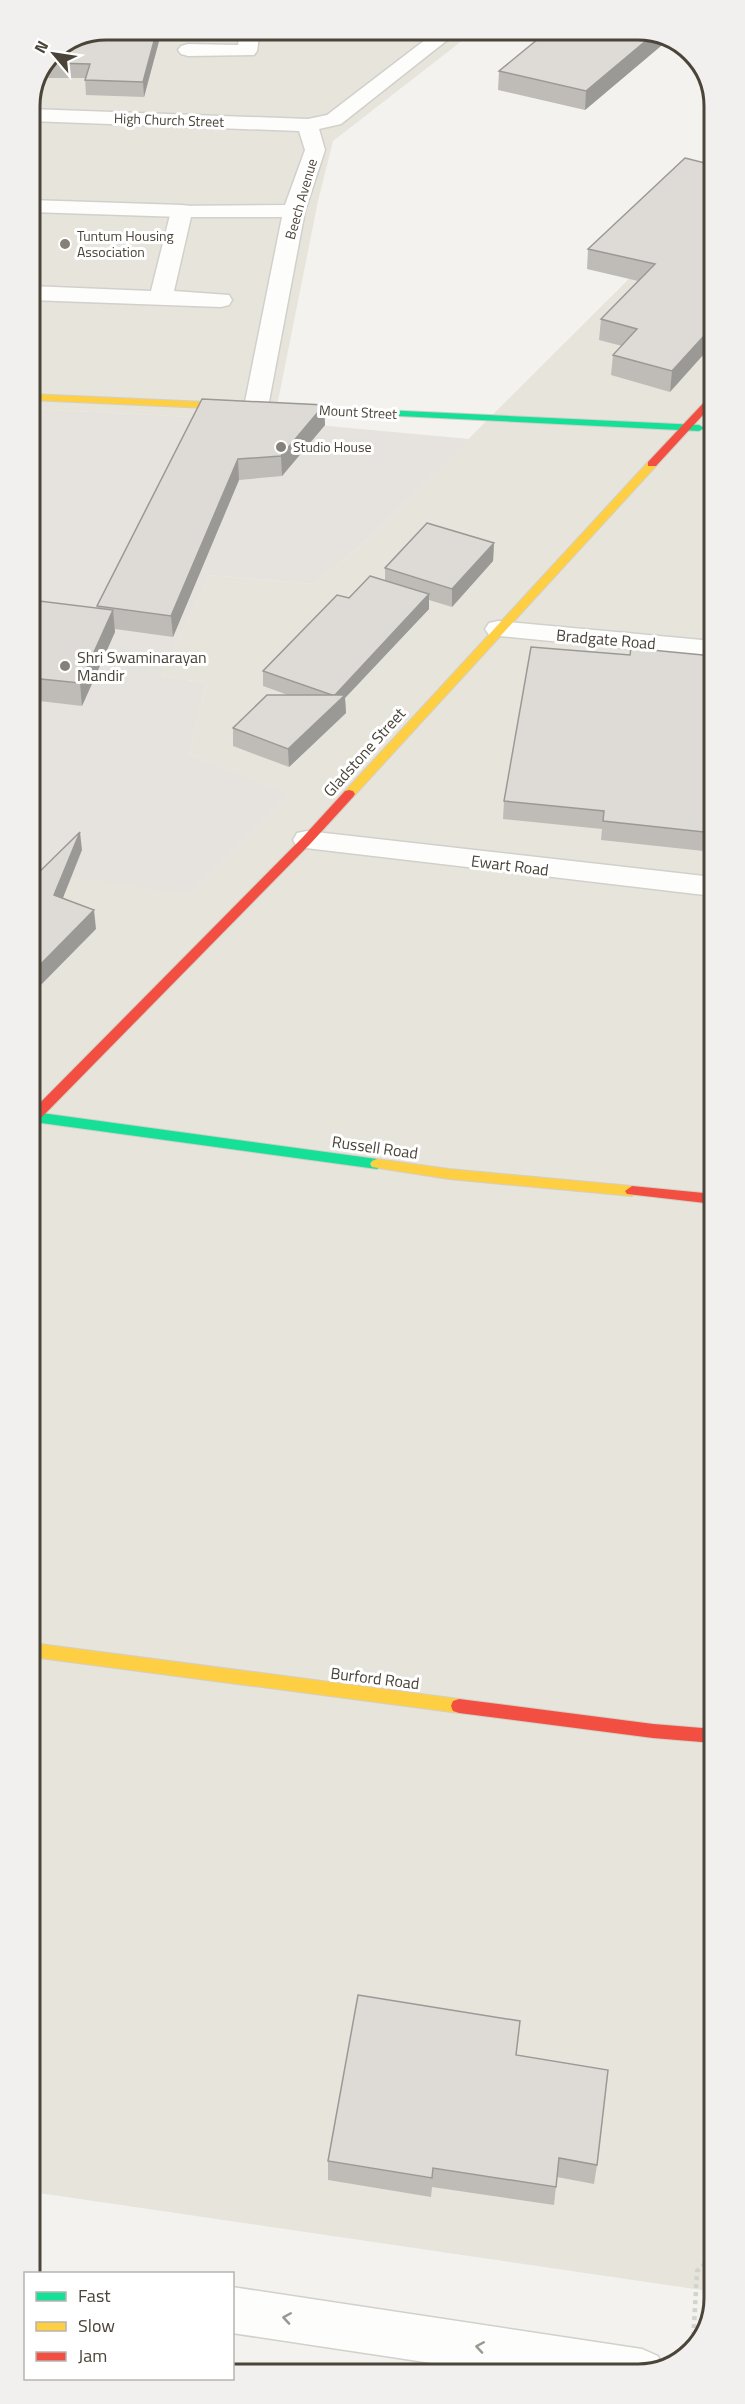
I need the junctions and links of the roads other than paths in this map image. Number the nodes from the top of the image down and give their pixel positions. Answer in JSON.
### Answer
{"nodes":[{"id":1,"x":248,"y":41,"type":"edge"},
{"id":2,"x":436,"y":41,"type":"edge"},
{"id":3,"x":188,"y":50,"type":"dead end"},
{"id":4,"x":41,"y":116,"type":"edge"},
{"id":5,"x":308,"y":125,"type":"junction"},
{"id":6,"x":41,"y":206,"type":"edge"},
{"id":7,"x":182,"y":211,"type":"junction"},
{"id":8,"x":294,"y":211,"type":"junction"},
{"id":9,"x":41,"y":293,"type":"edge"},
{"id":10,"x":161,"y":297,"type":"junction"},
{"id":11,"x":221,"y":300,"type":"dead end"},
{"id":12,"x":41,"y":397,"type":"edge"},
{"id":13,"x":256,"y":407,"type":"junction"},
{"id":14,"x":704,"y":408,"type":"edge"},
{"id":15,"x":686,"y":427,"type":"junction"},
{"id":16,"x":704,"y":428,"type":"edge"},
{"id":17,"x":498,"y":629,"type":"junction"},
{"id":18,"x":704,"y":648,"type":"edge"},
{"id":19,"x":307,"y":840,"type":"junction"},
{"id":20,"x":704,"y":886,"type":"edge"},
{"id":21,"x":41,"y":1110,"type":"edge"},
{"id":22,"x":41,"y":1120,"type":"edge"},
{"id":23,"x":704,"y":1198,"type":"edge"},
{"id":24,"x":41,"y":1651,"type":"edge"},
{"id":25,"x":704,"y":1735,"type":"edge"},
{"id":26,"x":234,"y":2310,"type":"edge"},
{"id":27,"x":588,"y":2364,"type":"edge"}],
"edges":[{"from":1,"to":3,"type":"street"},
{"from":2,"to":5,"type":"street"},
{"from":4,"to":5,"type":"street","name":"High Church Street"},
{"from":5,"to":8,"type":"street","name":"Beech Avenue"},
{"from":6,"to":7,"type":"street"},
{"from":7,"to":8,"type":"street"},
{"from":7,"to":10,"type":"street"},
{"from":8,"to":13,"type":"street","name":"Beech Avenue"},
{"from":9,"to":10,"type":"street"},
{"from":10,"to":11,"type":"street"},
{"from":12,"to":13,"type":"street","name":"Mount Street"},
{"from":13,"to":15,"type":"street","name":"Mount Street"},
{"from":14,"to":15,"type":"street","name":"Gladstone Street"},
{"from":15,"to":16,"type":"street","name":"Mount Street"},
{"from":15,"to":17,"type":"street","name":"Gladstone Street"},
{"from":17,"to":18,"type":"street","name":"Bradgate Road"},
{"from":17,"to":19,"type":"street","name":"Gladstone Street"},
{"from":19,"to":20,"type":"street","name":"Ewart Road"},
{"from":19,"to":21,"type":"street","name":"Gladstone Street"},
{"from":22,"to":23,"type":"street","name":"Russell Road"},
{"from":24,"to":25,"type":"street","name":"Burford Road"},
{"from":27,"to":26,"type":"street","one_way":true}]}
